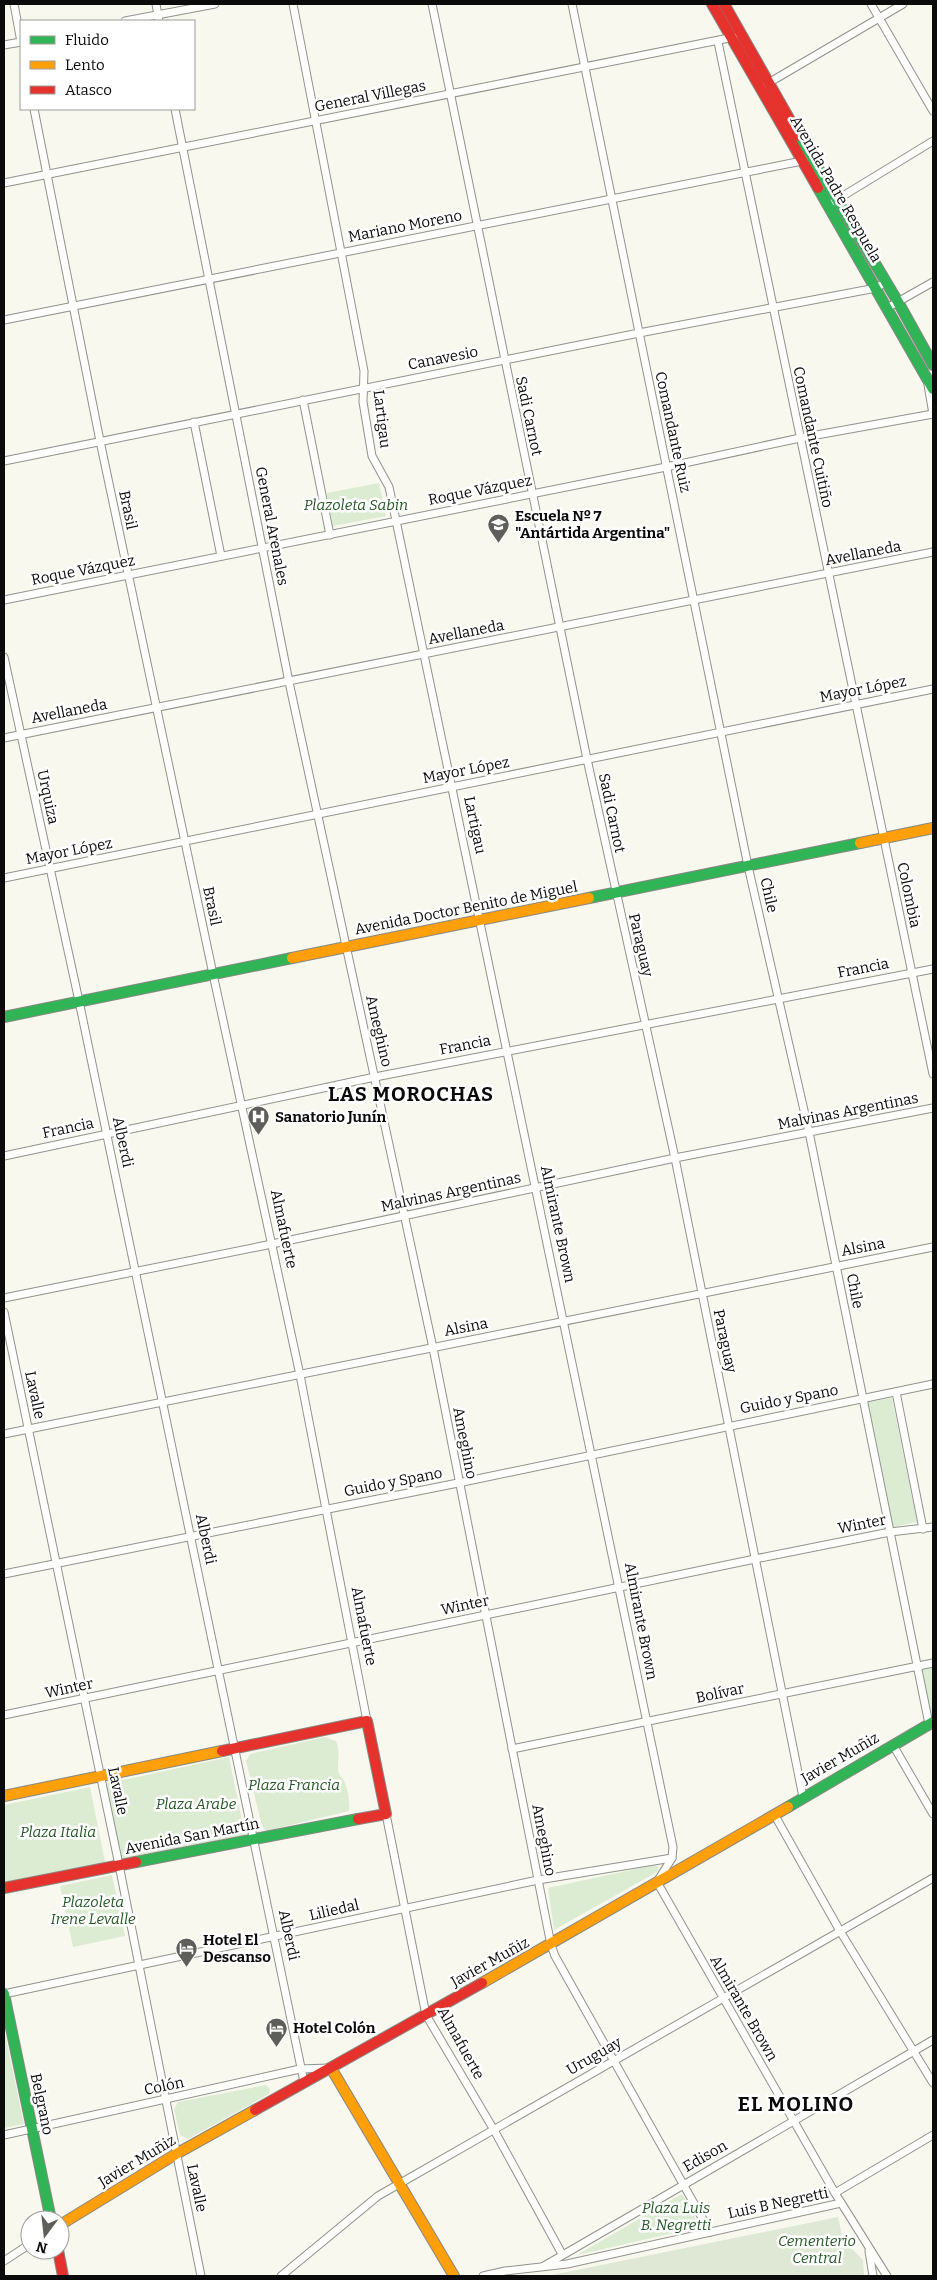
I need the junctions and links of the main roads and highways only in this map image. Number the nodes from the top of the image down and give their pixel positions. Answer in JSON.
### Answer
{"nodes":[{"id":1,"x":712,"y":4,"type":"edge"},
{"id":2,"x":724,"y":4,"type":"edge"},
{"id":3,"x":736,"y":36,"type":"junction"},
{"id":4,"x":832,"y":202,"type":"junction"},
{"id":5,"x":933,"y":365,"type":"edge"},
{"id":6,"x":933,"y":389,"type":"edge"},
{"id":7,"x":933,"y":828,"type":"edge"},
{"id":8,"x":4,"y":1016,"type":"edge"},
{"id":9,"x":931,"y":1723,"type":"edge"},
{"id":10,"x":4,"y":1796,"type":"edge"},
{"id":11,"x":386,"y":1814,"type":"joint"},
{"id":12,"x":4,"y":1888,"type":"edge"},
{"id":13,"x":4,"y":1994,"type":"edge"},
{"id":14,"x":332,"y":2068,"type":"junction"},
{"id":15,"x":50,"y":2210,"type":"edge"},
{"id":16,"x":70,"y":2219,"type":"edge"},
{"id":17,"x":60,"y":2260,"type":"edge"},
{"id":18,"x":63,"y":2276,"type":"edge"},
{"id":19,"x":454,"y":2276,"type":"edge"}],
"edges":[{"from":1,"to":3,"type":"main road","name":"Avenida Padre Respuela"},
{"from":2,"to":3,"type":"main road","name":"Avenida Padre Respuela"},
{"from":3,"to":4,"type":"main road","name":"Avenida Padre Respuela"},
{"from":4,"to":5,"type":"main road","name":"Avenida Padre Respuela"},
{"from":4,"to":6,"type":"main road","name":"Avenida Padre Respuela"},
{"from":7,"to":8,"type":"main road","name":"Avenida Doctor Benito de Miguel"},
{"from":9,"to":14,"type":"main road","name":"Javier Muñiz"},
{"from":10,"to":11,"type":"main road","name":"Almafuerte"},
{"from":11,"to":12,"type":"main road","name":"Avenida San Martín"},
{"from":13,"to":15,"type":"main road","name":"Belgrano"},
{"from":14,"to":16,"type":"main road","name":"Javier Muñiz"},
{"from":14,"to":19,"type":"main road"},
{"from":17,"to":18,"type":"main road"}]}
